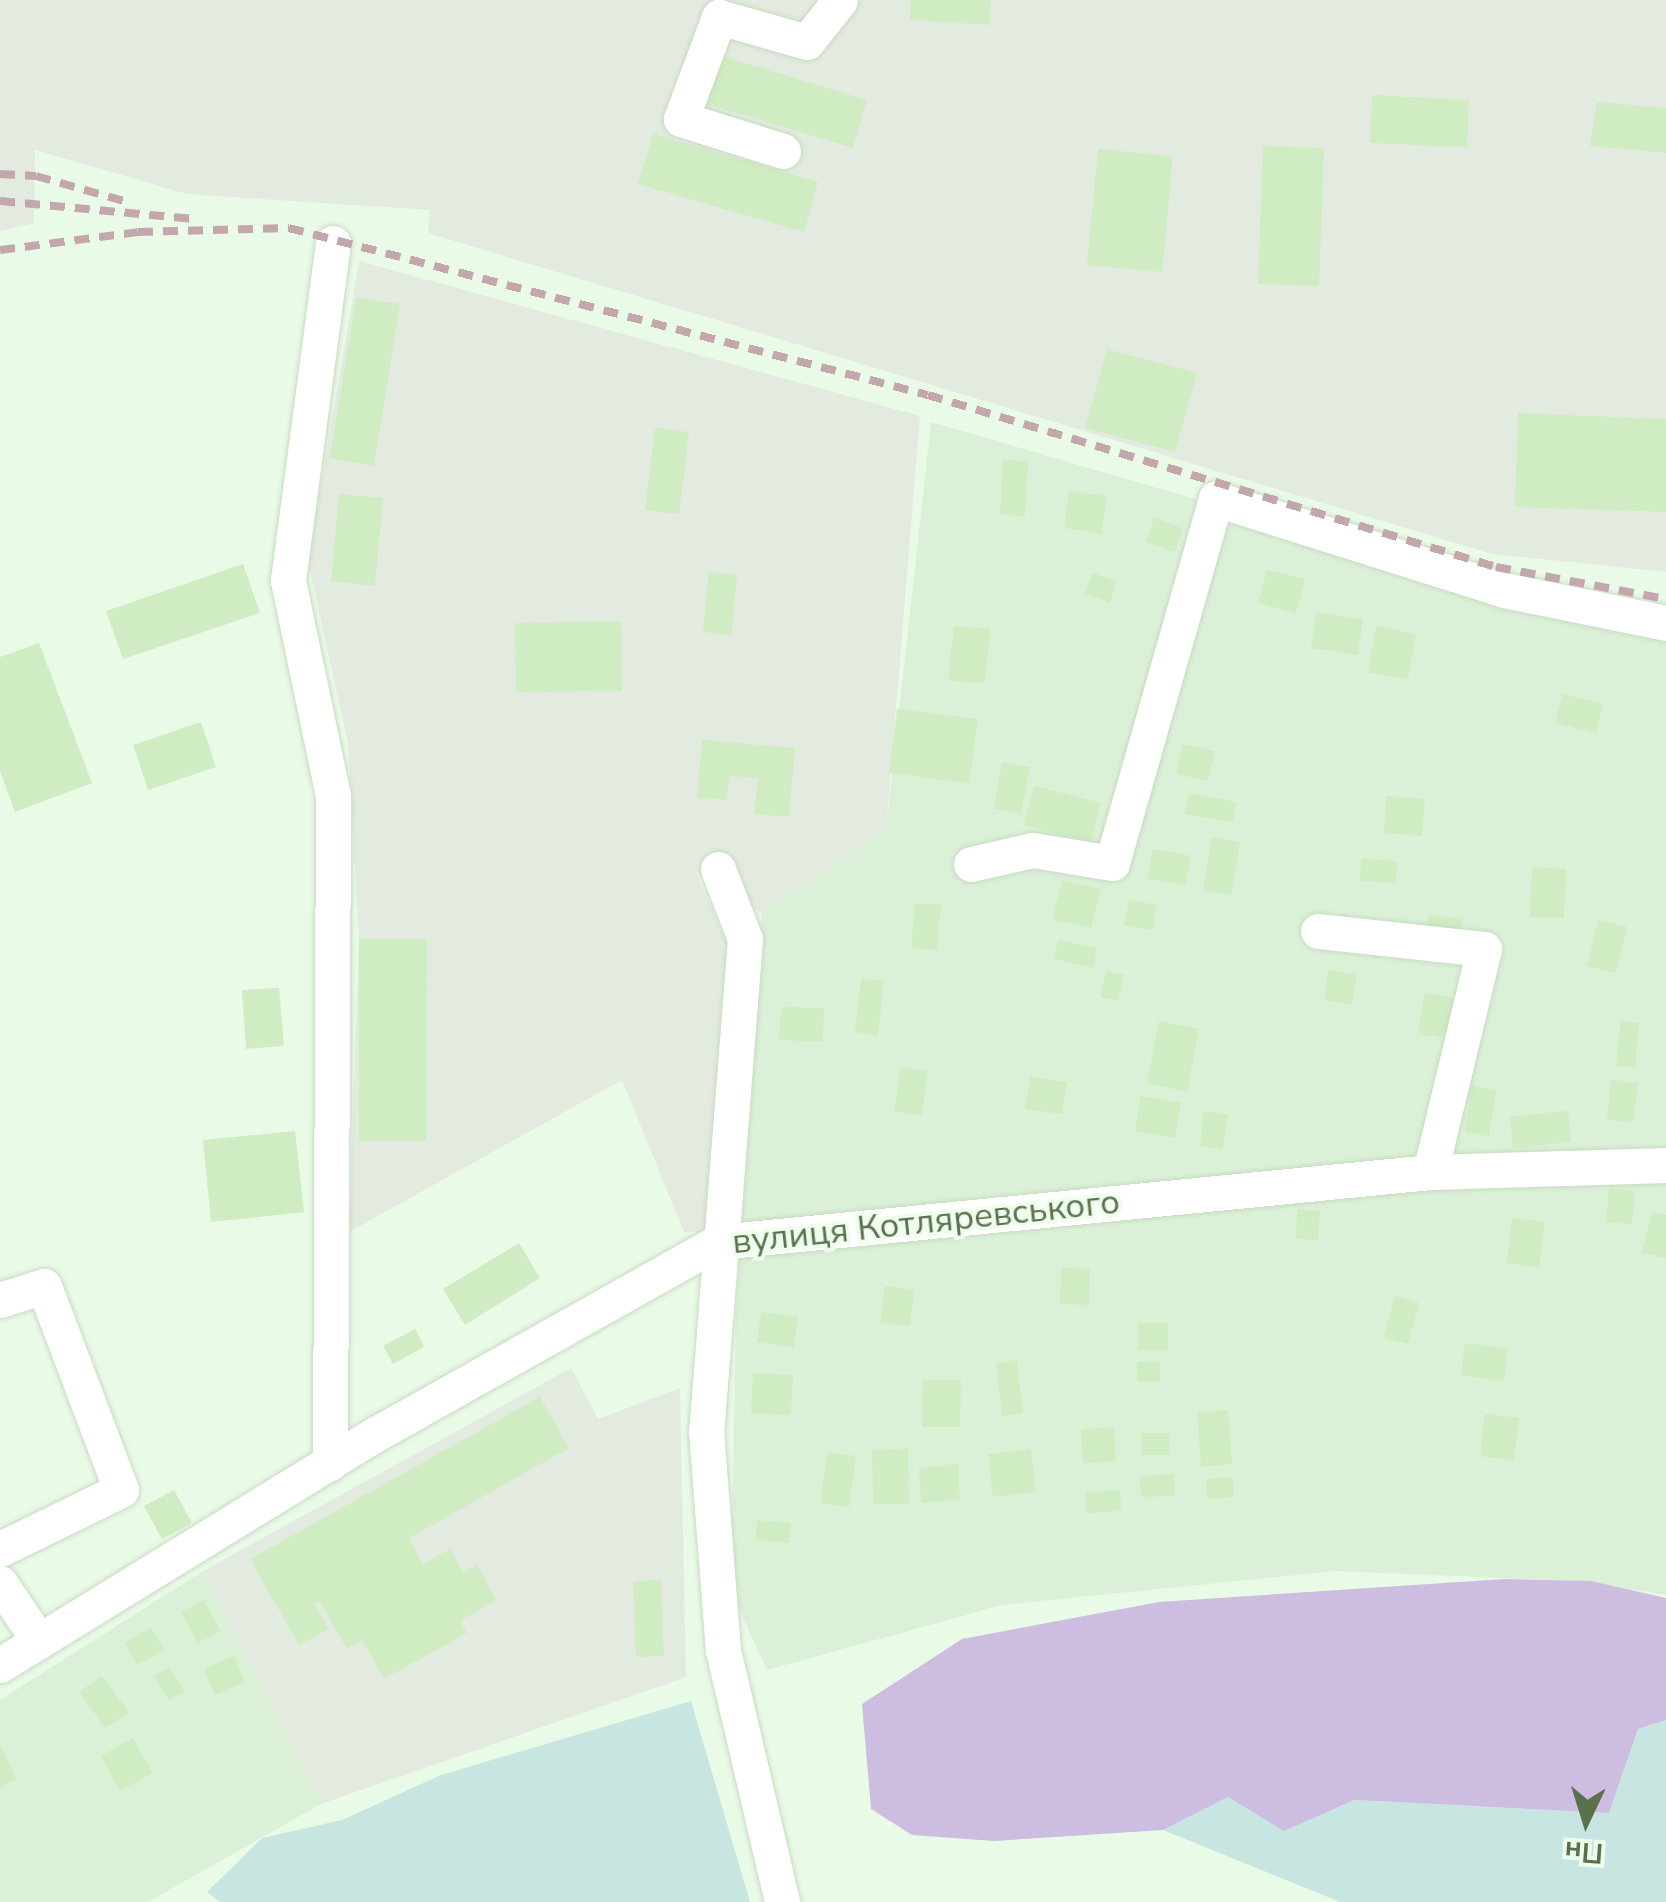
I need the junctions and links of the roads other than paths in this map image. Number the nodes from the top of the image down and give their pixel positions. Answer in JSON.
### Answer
{"nodes":[{"id":1,"x":840,"y":0,"type":"edge"},
{"id":2,"x":782,"y":150,"type":"dead end"},
{"id":3,"x":333,"y":243,"type":"dead end"},
{"id":4,"x":1666,"y":623,"type":"edge"},
{"id":5,"x":971,"y":864,"type":"dead end"},
{"id":6,"x":718,"y":869,"type":"dead end"},
{"id":7,"x":1318,"y":931,"type":"dead end"},
{"id":8,"x":1666,"y":1166,"type":"edge"},
{"id":9,"x":1430,"y":1172,"type":"junction"},
{"id":10,"x":718,"y":1242,"type":"junction"},
{"id":11,"x":0,"y":1300,"type":"edge"},
{"id":12,"x":330,"y":1463,"type":"junction"},
{"id":13,"x":0,"y":1548,"type":"edge"},
{"id":14,"x":0,"y":1583,"type":"edge"},
{"id":15,"x":39,"y":1641,"type":"junction"},
{"id":16,"x":0,"y":1665,"type":"edge"},
{"id":17,"x":782,"y":1902,"type":"edge"}],
"edges":[{"from":1,"to":2,"type":"street"},
{"from":3,"to":12,"type":"street"},
{"from":4,"to":5,"type":"street"},
{"from":6,"to":10,"type":"street"},
{"from":7,"to":9,"type":"street"},
{"from":8,"to":9,"type":"street","name":"вулиця Котляревського"},
{"from":9,"to":10,"type":"street","name":"вулиця Котляревського"},
{"from":10,"to":12,"type":"street","name":"вулиця Котляревського"},
{"from":10,"to":17,"type":"street"},
{"from":11,"to":13,"type":"street"},
{"from":12,"to":15,"type":"street","name":"вулиця Котляревського"},
{"from":14,"to":15,"type":"street"},
{"from":15,"to":16,"type":"street","name":"вулиця Котляревського"}]}
